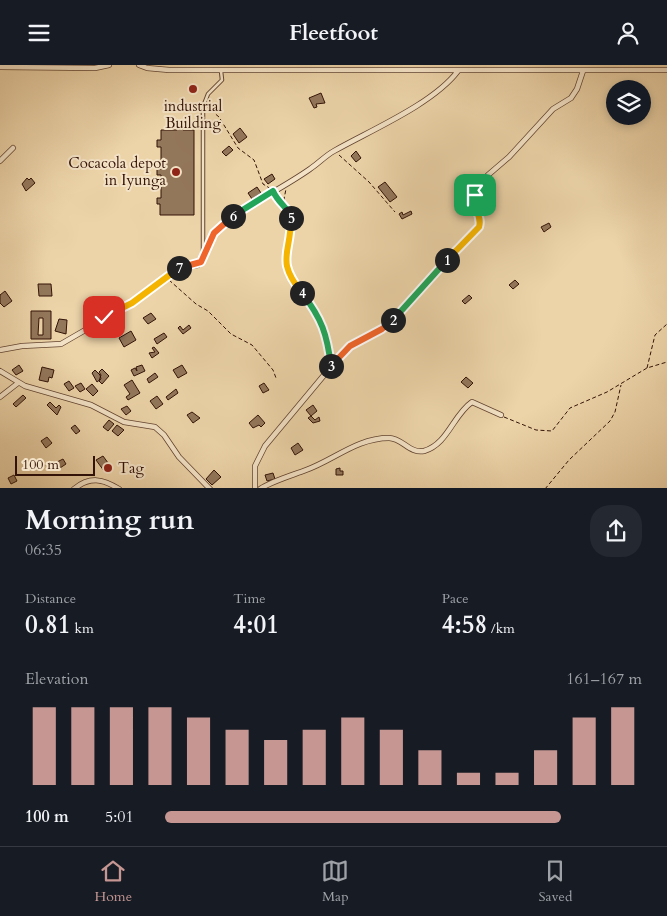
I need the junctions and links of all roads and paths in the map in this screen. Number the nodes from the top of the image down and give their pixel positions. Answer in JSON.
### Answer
{"nodes":[{"id":1,"x":108,"y":65,"type":"edge"},
{"id":2,"x":139,"y":65,"type":"edge"},
{"id":3,"x":0,"y":67,"type":"edge"},
{"id":4,"x":667,"y":70,"type":"edge"},
{"id":5,"x":221,"y":71,"type":"junction"},
{"id":6,"x":458,"y":71,"type":"junction"},
{"id":7,"x":583,"y":71,"type":"junction"},
{"id":8,"x":204,"y":104,"type":"junction"},
{"id":9,"x":13,"y":149,"type":"dead end"},
{"id":10,"x":336,"y":150,"type":"junction"},
{"id":11,"x":0,"y":161,"type":"edge"},
{"id":12,"x":288,"y":182,"type":"junction"},
{"id":13,"x":273,"y":191,"type":"junction"},
{"id":14,"x":286,"y":208,"type":"junction"},
{"id":15,"x":395,"y":212,"type":"dead end"},
{"id":16,"x":204,"y":257,"type":"junction"},
{"id":17,"x":167,"y":278,"type":"junction"},
{"id":18,"x":667,"y":324,"type":"edge"},
{"id":19,"x":0,"y":350,"type":"edge"},
{"id":20,"x":667,"y":362,"type":"edge"},
{"id":21,"x":331,"y":367,"type":"junction"},
{"id":22,"x":647,"y":368,"type":"junction"},
{"id":23,"x":0,"y":371,"type":"edge"},
{"id":24,"x":276,"y":378,"type":"dead end"},
{"id":25,"x":18,"y":383,"type":"junction"},
{"id":26,"x":621,"y":385,"type":"junction"},
{"id":27,"x":0,"y":397,"type":"edge"},
{"id":28,"x":501,"y":415,"type":"joint"},
{"id":29,"x":76,"y":488,"type":"edge"},
{"id":30,"x":118,"y":488,"type":"edge"},
{"id":31,"x":209,"y":488,"type":"edge"},
{"id":32,"x":255,"y":488,"type":"edge"},
{"id":33,"x":262,"y":488,"type":"edge"},
{"id":34,"x":546,"y":488,"type":"edge"}],
"edges":[{"from":1,"to":3,"type":"street"},
{"from":2,"to":5,"type":"street"},
{"from":4,"to":7,"type":"street"},
{"from":5,"to":6,"type":"street"},
{"from":5,"to":8,"type":"lane"},
{"from":6,"to":7,"type":"street"},
{"from":6,"to":10,"type":"street"},
{"from":7,"to":21,"type":"street"},
{"from":8,"to":13,"type":"path"},
{"from":8,"to":16,"type":"lane"},
{"from":9,"to":11,"type":"street"},
{"from":10,"to":12,"type":"street"},
{"from":10,"to":15,"type":"path"},
{"from":12,"to":13,"type":"street"},
{"from":12,"to":14,"type":"path"},
{"from":13,"to":14,"type":"path"},
{"from":13,"to":16,"type":"street"},
{"from":14,"to":21,"type":"path"},
{"from":16,"to":17,"type":"street"},
{"from":17,"to":19,"type":"street"},
{"from":17,"to":24,"type":"path"},
{"from":18,"to":22,"type":"path"},
{"from":20,"to":22,"type":"path"},
{"from":21,"to":32,"type":"street"},
{"from":22,"to":26,"type":"path"},
{"from":23,"to":25,"type":"street"},
{"from":25,"to":27,"type":"street"},
{"from":25,"to":31,"type":"street"},
{"from":26,"to":28,"type":"path"},
{"from":26,"to":34,"type":"path"},
{"from":28,"to":33,"type":"street"},
{"from":29,"to":30,"type":"street"}]}
